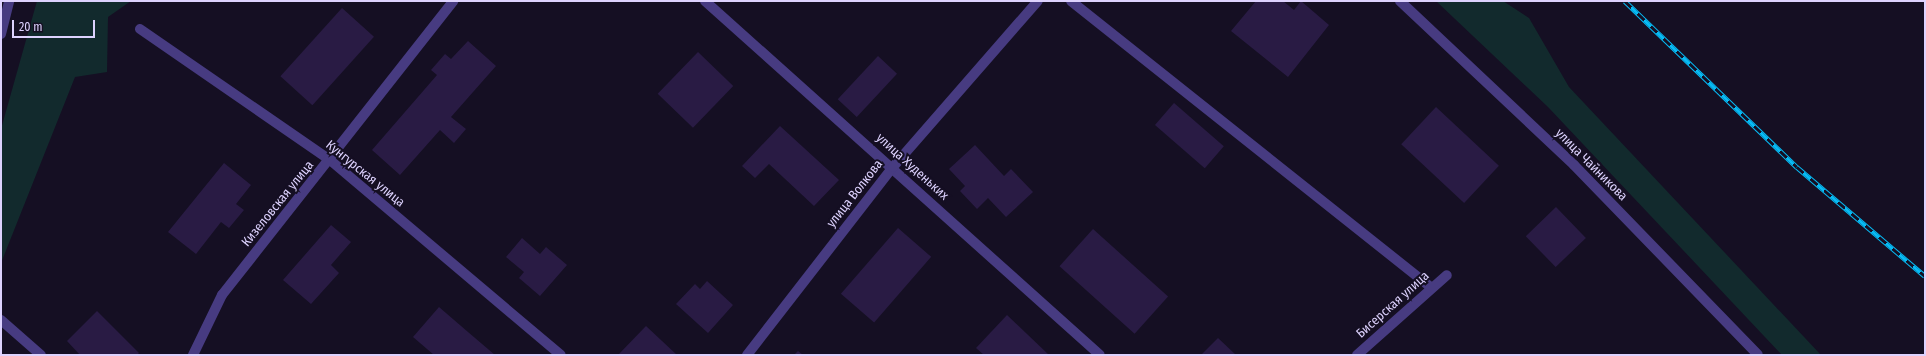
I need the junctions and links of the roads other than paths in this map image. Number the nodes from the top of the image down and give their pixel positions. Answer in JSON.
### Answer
{"nodes":[{"id":1,"x":9,"y":1,"type":"edge"},
{"id":2,"x":454,"y":1,"type":"edge"},
{"id":3,"x":705,"y":1,"type":"edge"},
{"id":4,"x":1038,"y":1,"type":"edge"},
{"id":5,"x":1071,"y":1,"type":"edge"},
{"id":6,"x":1400,"y":1,"type":"edge"},
{"id":7,"x":140,"y":29,"type":"dead end"},
{"id":8,"x":1,"y":34,"type":"edge"},
{"id":9,"x":330,"y":160,"type":"junction"},
{"id":10,"x":893,"y":167,"type":"junction"},
{"id":11,"x":1447,"y":275,"type":"dead end"},
{"id":12,"x":1431,"y":287,"type":"junction"},
{"id":13,"x":1,"y":320,"type":"edge"},
{"id":14,"x":41,"y":355,"type":"edge"},
{"id":15,"x":193,"y":355,"type":"edge"},
{"id":16,"x":561,"y":355,"type":"edge"},
{"id":17,"x":747,"y":355,"type":"edge"},
{"id":18,"x":1100,"y":355,"type":"edge"},
{"id":19,"x":1357,"y":355,"type":"edge"},
{"id":20,"x":1758,"y":355,"type":"edge"}],
"edges":[{"from":1,"to":8,"type":"street"},
{"from":2,"to":9,"type":"street","name":"Кизеловская улица"},
{"from":3,"to":10,"type":"street","name":"улица Худеньких"},
{"from":4,"to":10,"type":"street","name":"улица Волкова"},
{"from":5,"to":12,"type":"street"},
{"from":6,"to":20,"type":"street","name":"улица Чайникова"},
{"from":7,"to":9,"type":"street","name":"Кунгурская улица"},
{"from":9,"to":15,"type":"street","name":"Кизеловская улица"},
{"from":9,"to":16,"type":"street","name":"Кунгурская улица"},
{"from":10,"to":17,"type":"street","name":"улица Волкова"},
{"from":10,"to":18,"type":"street","name":"улица Худеньких"},
{"from":11,"to":12,"type":"street","name":"Бисерская улица"},
{"from":12,"to":19,"type":"street","name":"Бисерская улица"},
{"from":13,"to":14,"type":"street"}]}
